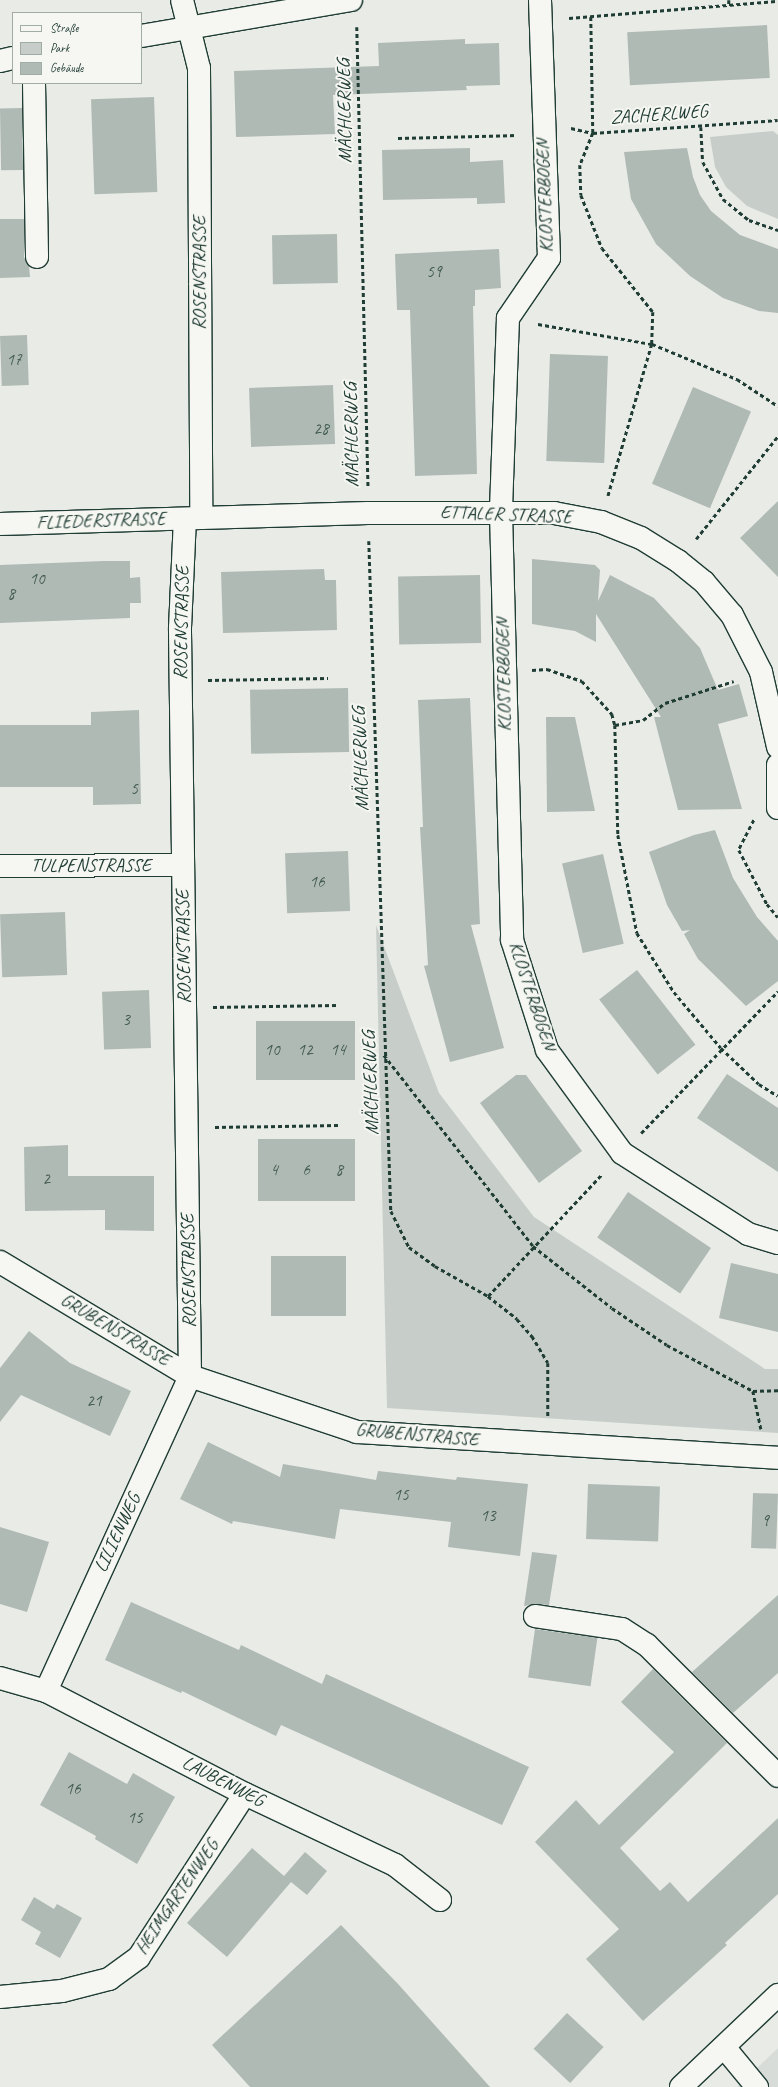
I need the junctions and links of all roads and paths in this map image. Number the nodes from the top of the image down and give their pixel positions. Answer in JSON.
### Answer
{"nodes":[{"id":1,"x":182,"y":0,"type":"edge"},
{"id":2,"x":729,"y":0,"type":"edge"},
{"id":3,"x":778,"y":1,"type":"edge"},
{"id":4,"x":729,"y":6,"type":"junction"},
{"id":5,"x":540,"y":9,"type":"edge"},
{"id":6,"x":353,"y":10,"type":"edge"},
{"id":7,"x":591,"y":17,"type":"junction"},
{"id":8,"x":188,"y":28,"type":"junction"},
{"id":9,"x":142,"y":36,"type":"edge"},
{"id":10,"x":12,"y":58,"type":"edge"},
{"id":11,"x":0,"y":61,"type":"edge"},
{"id":12,"x":34,"y":84,"type":"edge"},
{"id":13,"x":778,"y":120,"type":"edge"},
{"id":14,"x":701,"y":127,"type":"junction"},
{"id":15,"x":543,"y":128,"type":"junction"},
{"id":16,"x":593,"y":133,"type":"junction"},
{"id":17,"x":398,"y":138,"type":"dead end"},
{"id":18,"x":778,"y":230,"type":"edge"},
{"id":19,"x":37,"y":257,"type":"dead end"},
{"id":20,"x":508,"y":318,"type":"junction"},
{"id":21,"x":652,"y":344,"type":"junction"},
{"id":22,"x":778,"y":406,"type":"edge"},
{"id":23,"x":778,"y":436,"type":"edge"},
{"id":24,"x":501,"y":512,"type":"junction"},
{"id":25,"x":368,"y":513,"type":"junction"},
{"id":26,"x":193,"y":518,"type":"junction"},
{"id":27,"x":601,"y":522,"type":"junction"},
{"id":28,"x":0,"y":524,"type":"edge"},
{"id":29,"x":678,"y":561,"type":"junction"},
{"id":30,"x":503,"y":672,"type":"junction"},
{"id":31,"x":761,"y":672,"type":"junction"},
{"id":32,"x":328,"y":678,"type":"dead end"},
{"id":33,"x":181,"y":681,"type":"junction"},
{"id":34,"x":615,"y":725,"type":"junction"},
{"id":35,"x":778,"y":747,"type":"edge"},
{"id":36,"x":778,"y":765,"type":"edge"},
{"id":37,"x":778,"y":806,"type":"edge"},
{"id":38,"x":0,"y":866,"type":"edge"},
{"id":39,"x":183,"y":866,"type":"junction"},
{"id":40,"x":778,"y":917,"type":"edge"},
{"id":41,"x":338,"y":1005,"type":"dead end"},
{"id":42,"x":185,"y":1008,"type":"junction"},
{"id":43,"x":384,"y":1055,"type":"junction"},
{"id":44,"x":778,"y":1096,"type":"edge"},
{"id":45,"x":338,"y":1125,"type":"dead end"},
{"id":46,"x":186,"y":1128,"type":"junction"},
{"id":47,"x":778,"y":1243,"type":"edge"},
{"id":48,"x":0,"y":1262,"type":"edge"},
{"id":49,"x":190,"y":1376,"type":"junction"},
{"id":50,"x":778,"y":1390,"type":"edge"},
{"id":51,"x":753,"y":1391,"type":"junction"},
{"id":52,"x":546,"y":1445,"type":"junction"},
{"id":53,"x":770,"y":1458,"type":"edge"},
{"id":54,"x":535,"y":1616,"type":"dead end"},
{"id":55,"x":0,"y":1678,"type":"edge"},
{"id":56,"x":46,"y":1691,"type":"junction"},
{"id":57,"x":778,"y":1776,"type":"edge"},
{"id":58,"x":245,"y":1794,"type":"junction"},
{"id":59,"x":440,"y":1900,"type":"dead end"},
{"id":60,"x":778,"y":1995,"type":"edge"},
{"id":61,"x":0,"y":1998,"type":"edge"},
{"id":62,"x":724,"y":2047,"type":"junction"},
{"id":63,"x":680,"y":2087,"type":"edge"},
{"id":64,"x":757,"y":2087,"type":"edge"}],
"edges":[{"from":1,"to":8,"type":"street","name":"ROSENSTRASSE"},
{"from":2,"to":4,"type":"path"},
{"from":3,"to":4,"type":"path"},
{"from":4,"to":7,"type":"path"},
{"from":5,"to":7,"type":"path"},
{"from":5,"to":15,"type":"street","name":"KLOSTERBOGEN"},
{"from":6,"to":8,"type":"street"},
{"from":6,"to":25,"type":"path","name":"MÄCHLERWEG"},
{"from":7,"to":16,"type":"path"},
{"from":8,"to":9,"type":"street"},
{"from":8,"to":26,"type":"street","name":"ROSENSTRASSE"},
{"from":10,"to":11,"type":"street"},
{"from":12,"to":19,"type":"street"},
{"from":13,"to":14,"type":"path","name":"ZACHERLWEG"},
{"from":14,"to":16,"type":"path","name":"ZACHERLWEG"},
{"from":14,"to":18,"type":"path"},
{"from":15,"to":16,"type":"path","name":"ZACHERLWEG"},
{"from":15,"to":17,"type":"path","name":"ZACHERLWEG"},
{"from":15,"to":20,"type":"street","name":"KLOSTERBOGEN"},
{"from":16,"to":21,"type":"path"},
{"from":20,"to":21,"type":"path"},
{"from":20,"to":24,"type":"street","name":"KLOSTERBOGEN"},
{"from":21,"to":22,"type":"path"},
{"from":21,"to":27,"type":"path"},
{"from":23,"to":29,"type":"path"},
{"from":24,"to":25,"type":"street","name":"ETTALER STRASSE"},
{"from":24,"to":27,"type":"street","name":"ETTALER STRASSE"},
{"from":24,"to":30,"type":"street","name":"KLOSTERBOGEN"},
{"from":25,"to":26,"type":"street","name":"ETTALER STRASSE"},
{"from":25,"to":43,"type":"path","name":"MÄCHLERWEG"},
{"from":26,"to":28,"type":"street","name":"FLIEDERSTRASSE"},
{"from":26,"to":33,"type":"street","name":"ROSENSTRASSE"},
{"from":27,"to":29,"type":"street","name":"ETTALER STRASSE"},
{"from":29,"to":31,"type":"street","name":"ETTALER STRASSE"},
{"from":30,"to":34,"type":"path"},
{"from":30,"to":47,"type":"street","name":"KLOSTERBOGEN"},
{"from":31,"to":34,"type":"path"},
{"from":31,"to":35,"type":"street","name":"ETTALER STRASSE"},
{"from":32,"to":33,"type":"path"},
{"from":33,"to":39,"type":"street","name":"ROSENSTRASSE"},
{"from":34,"to":44,"type":"path"},
{"from":36,"to":37,"type":"street"},
{"from":37,"to":40,"type":"path"},
{"from":38,"to":39,"type":"street","name":"TULPENSTRASSE"},
{"from":39,"to":42,"type":"street","name":"ROSENSTRASSE"},
{"from":41,"to":42,"type":"path"},
{"from":42,"to":46,"type":"street","name":"ROSENSTRASSE"},
{"from":43,"to":51,"type":"path"},
{"from":43,"to":52,"type":"path","name":"MÄCHLERWEG"},
{"from":45,"to":46,"type":"path"},
{"from":46,"to":49,"type":"street","name":"ROSENSTRASSE"},
{"from":48,"to":49,"type":"street","name":"GRUBENSTRASSE"},
{"from":49,"to":52,"type":"street","name":"GRUBENSTRASSE"},
{"from":49,"to":56,"type":"street","name":"LILIENWEG"},
{"from":50,"to":51,"type":"path"},
{"from":51,"to":53,"type":"path"},
{"from":52,"to":53,"type":"street","name":"GRUBENSTRASSE"},
{"from":54,"to":57,"type":"street"},
{"from":55,"to":56,"type":"street","name":"LAUBENWEG"},
{"from":56,"to":58,"type":"street","name":"LAUBENWEG"},
{"from":58,"to":59,"type":"street","name":"LAUBENWEG"},
{"from":58,"to":61,"type":"street","name":"HEIMGARTENWEG"},
{"from":60,"to":62,"type":"street"},
{"from":62,"to":63,"type":"street"},
{"from":62,"to":64,"type":"street"}]}
